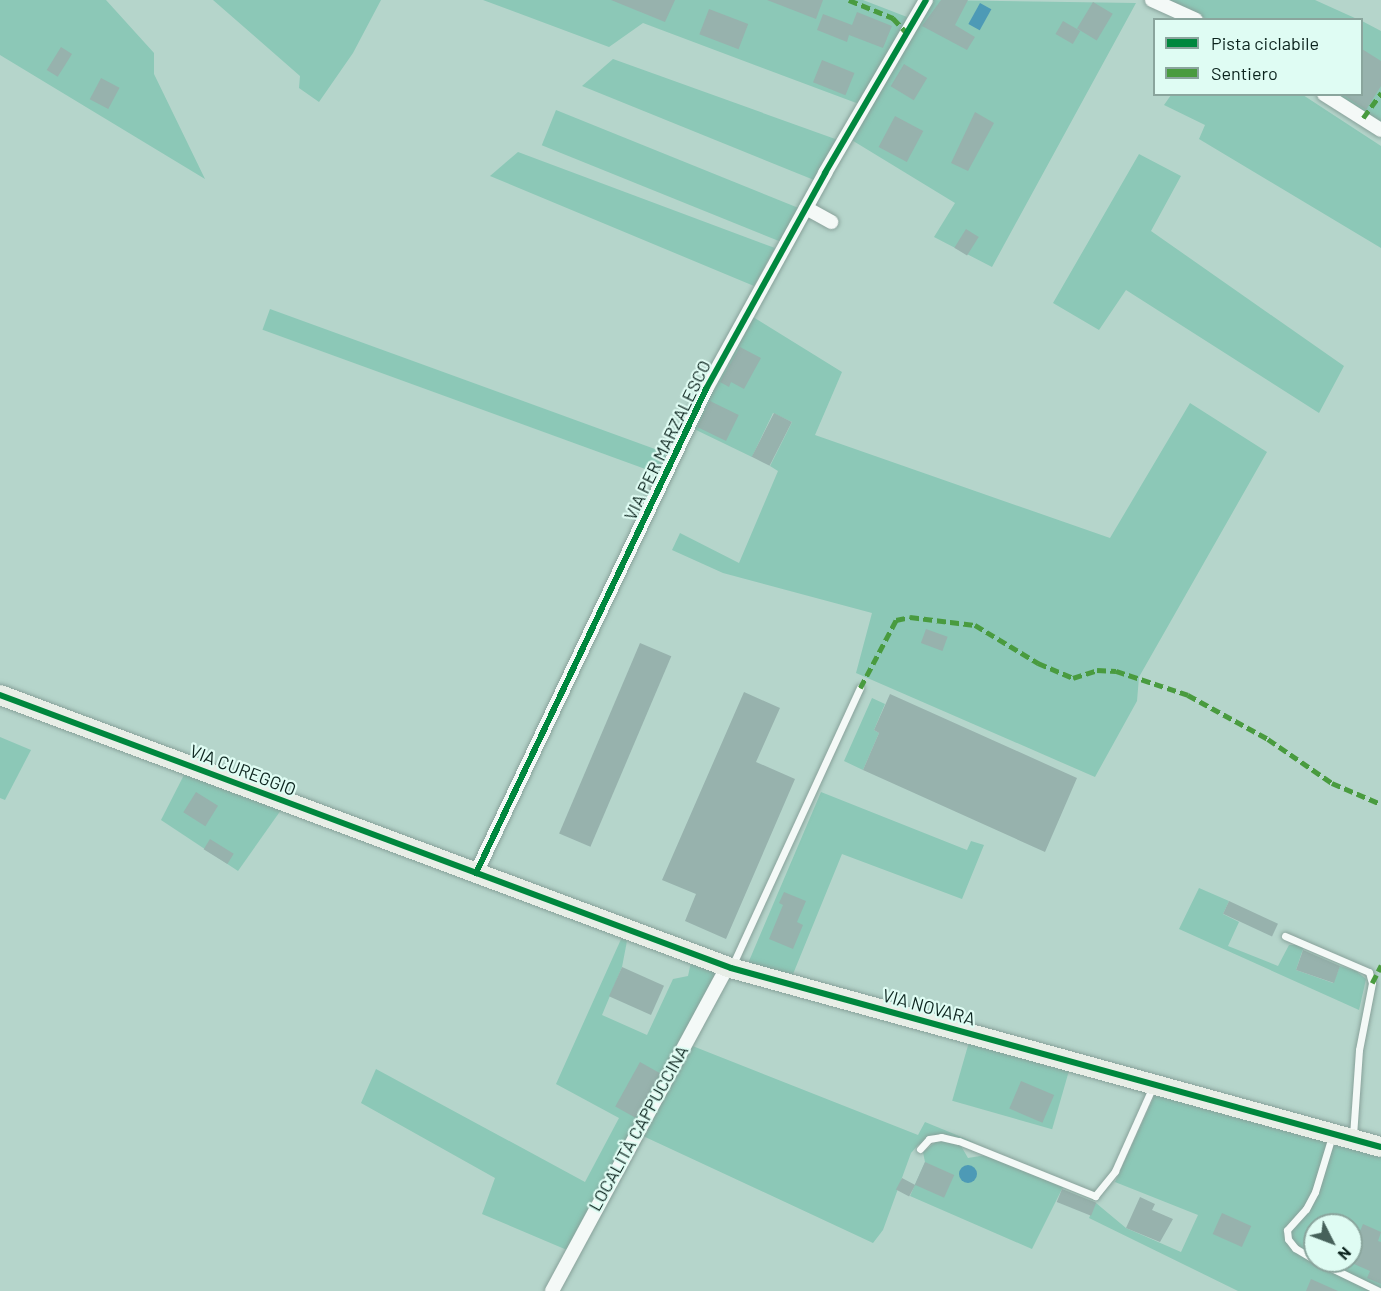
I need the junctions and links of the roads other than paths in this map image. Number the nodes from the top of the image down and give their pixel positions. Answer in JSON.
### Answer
{"nodes":[{"id":1,"x":926,"y":0,"type":"edge"},
{"id":2,"x":1152,"y":0,"type":"edge"},
{"id":3,"x":1192,"y":18,"type":"edge"},
{"id":4,"x":1327,"y":96,"type":"edge"},
{"id":5,"x":1381,"y":130,"type":"edge"},
{"id":6,"x":806,"y":208,"type":"junction"},
{"id":7,"x":831,"y":222,"type":"dead end"},
{"id":8,"x":860,"y":688,"type":"dead end"},
{"id":9,"x":0,"y":696,"type":"edge"},
{"id":10,"x":476,"y":873,"type":"junction"},
{"id":11,"x":1285,"y":936,"type":"dead end"},
{"id":12,"x":729,"y":967,"type":"junction"},
{"id":13,"x":1154,"y":1084,"type":"junction"},
{"id":14,"x":1332,"y":1133,"type":"junction"},
{"id":15,"x":1353,"y":1138,"type":"junction"},
{"id":16,"x":1381,"y":1147,"type":"edge"},
{"id":17,"x":920,"y":1149,"type":"dead end"},
{"id":18,"x":1303,"y":1253,"type":"edge"},
{"id":19,"x":1342,"y":1273,"type":"edge"},
{"id":20,"x":552,"y":1291,"type":"edge"},
{"id":21,"x":1379,"y":1291,"type":"edge"}],
"edges":[{"from":1,"to":6,"type":"street","name":"VIA PER MARZALESCO"},
{"from":2,"to":3,"type":"street"},
{"from":4,"to":5,"type":"street"},
{"from":6,"to":7,"type":"street"},
{"from":6,"to":10,"type":"street","name":"VIA PER MARZALESCO"},
{"from":8,"to":12,"type":"lane"},
{"from":9,"to":10,"type":"main road","name":"VIA CUREGGIO"},
{"from":10,"to":12,"type":"main road","name":"VIA NOVARA"},
{"from":11,"to":15,"type":"lane"},
{"from":12,"to":13,"type":"main road","name":"VIA NOVARA"},
{"from":12,"to":20,"type":"street","name":"LOCALITÀ CAPPUCCINA"},
{"from":13,"to":14,"type":"main road","name":"VIA NOVARA"},
{"from":13,"to":17,"type":"lane"},
{"from":14,"to":15,"type":"main road","name":"VIA NOVARA"},
{"from":14,"to":18,"type":"lane"},
{"from":15,"to":16,"type":"main road","name":"VIA NOVARA"},
{"from":19,"to":21,"type":"lane"}]}
